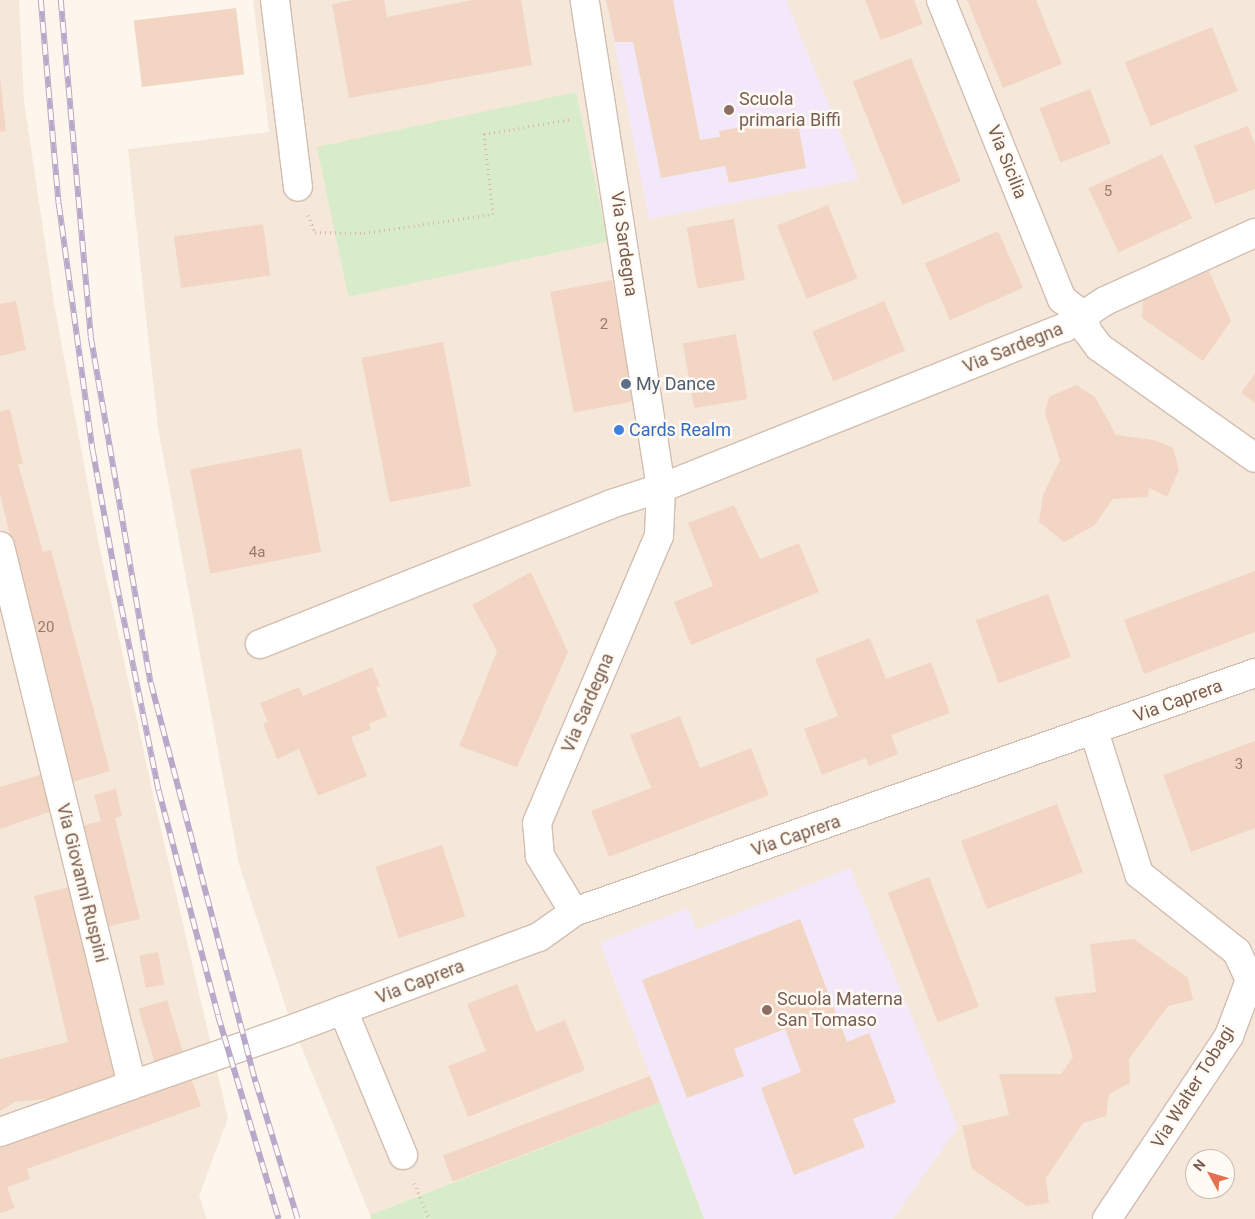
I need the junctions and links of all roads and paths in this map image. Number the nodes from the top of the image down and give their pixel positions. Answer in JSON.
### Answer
{"nodes":[{"id":1,"x":275,"y":0,"type":"edge"},
{"id":2,"x":585,"y":0,"type":"edge"},
{"id":3,"x":941,"y":0,"type":"edge"},
{"id":4,"x":605,"y":114,"type":"junction"},
{"id":5,"x":298,"y":187,"type":"joint"},
{"id":6,"x":1255,"y":233,"type":"edge"},
{"id":7,"x":1084,"y":316,"type":"junction"},
{"id":8,"x":1255,"y":458,"type":"edge"},
{"id":9,"x":661,"y":488,"type":"junction"},
{"id":10,"x":0,"y":546,"type":"edge"},
{"id":11,"x":260,"y":644,"type":"dead end"},
{"id":12,"x":1255,"y":673,"type":"edge"},
{"id":13,"x":1094,"y":731,"type":"junction"},
{"id":14,"x":574,"y":912,"type":"junction"},
{"id":15,"x":343,"y":1010,"type":"junction"},
{"id":16,"x":132,"y":1085,"type":"junction"},
{"id":17,"x":0,"y":1132,"type":"edge"},
{"id":18,"x":403,"y":1155,"type":"joint"},
{"id":19,"x":429,"y":1219,"type":"edge"},
{"id":20,"x":1107,"y":1219,"type":"edge"}],
"edges":[{"from":1,"to":5,"type":"street"},
{"from":2,"to":4,"type":"street","name":"Via Sardegna"},
{"from":3,"to":7,"type":"street","name":"Via Sicilia"},
{"from":4,"to":5,"type":"path"},
{"from":4,"to":9,"type":"street","name":"Via Sardegna"},
{"from":6,"to":7,"type":"street"},
{"from":7,"to":8,"type":"street"},
{"from":7,"to":9,"type":"street","name":"Via Sardegna"},
{"from":9,"to":11,"type":"street","name":"Via Sardegna"},
{"from":9,"to":14,"type":"street","name":"Via Sardegna"},
{"from":10,"to":16,"type":"street","name":"Via Giovanni Ruspini"},
{"from":12,"to":13,"type":"street","name":"Via Caprera"},
{"from":13,"to":14,"type":"street","name":"Via Caprera"},
{"from":13,"to":20,"type":"street","name":"Via Walter Tobagi"},
{"from":14,"to":15,"type":"street","name":"Via Caprera"},
{"from":15,"to":16,"type":"street","name":"Via Caprera"},
{"from":15,"to":18,"type":"street"},
{"from":16,"to":17,"type":"street"},
{"from":18,"to":19,"type":"path"}]}
